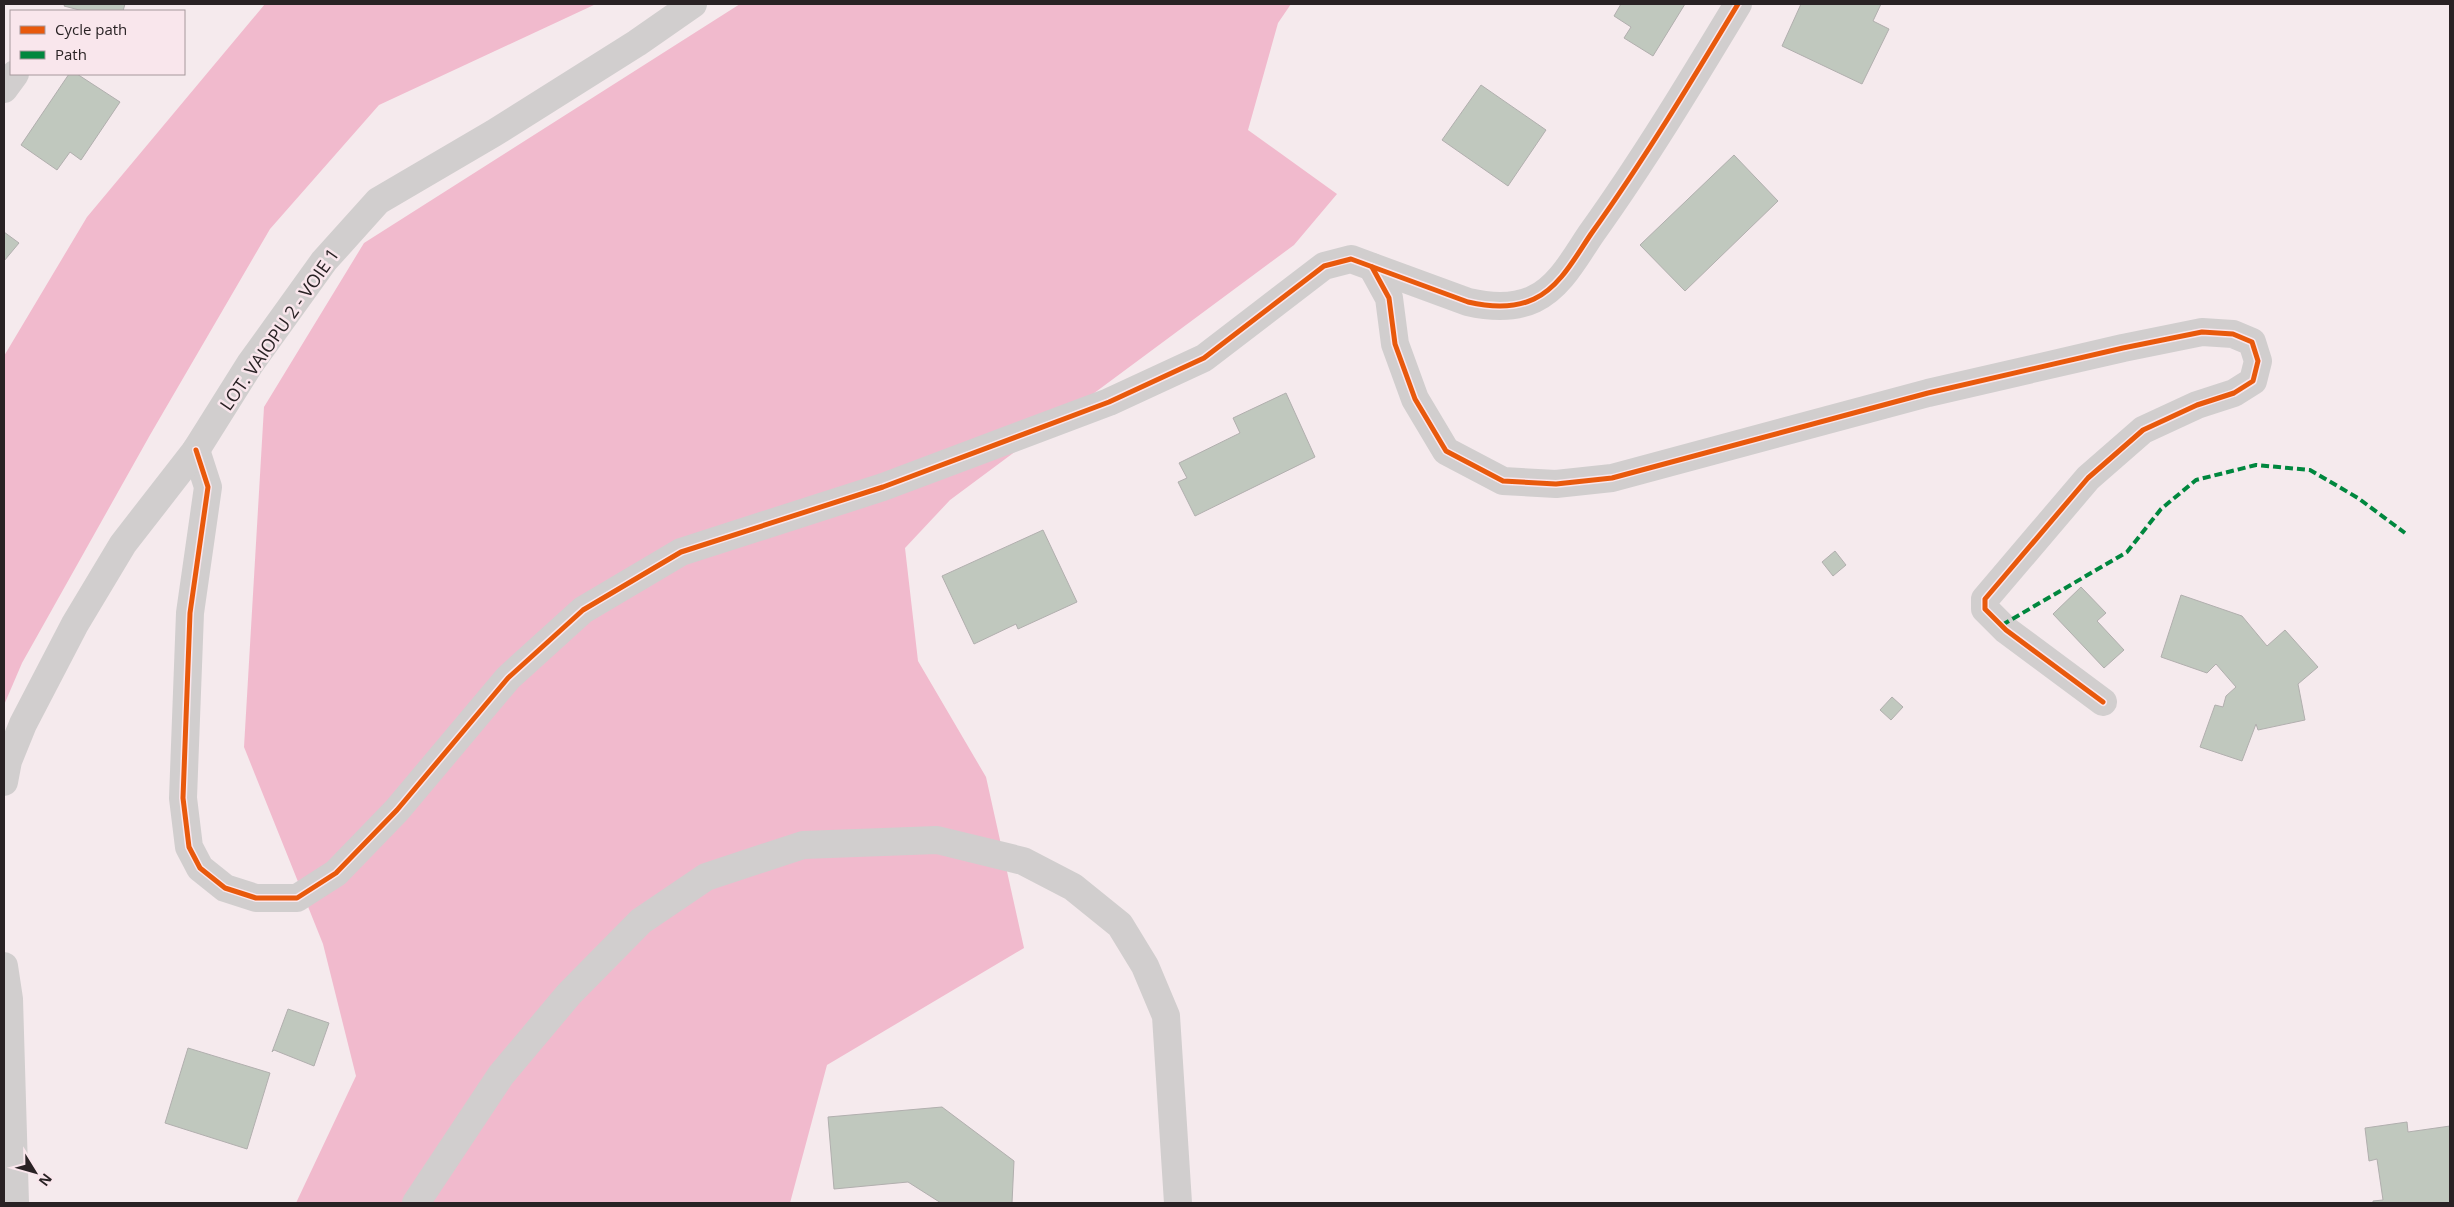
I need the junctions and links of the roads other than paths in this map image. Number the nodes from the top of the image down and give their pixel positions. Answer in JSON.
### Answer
{"nodes":[{"id":1,"x":693,"y":4,"type":"edge"},
{"id":2,"x":1738,"y":4,"type":"edge"},
{"id":3,"x":14,"y":75,"type":"edge"},
{"id":4,"x":4,"y":89,"type":"edge"},
{"id":5,"x":1372,"y":267,"type":"junction"},
{"id":6,"x":196,"y":450,"type":"junction"},
{"id":7,"x":2104,"y":702,"type":"dead end"},
{"id":8,"x":4,"y":782,"type":"edge"},
{"id":9,"x":4,"y":966,"type":"edge"},
{"id":10,"x":15,"y":1203,"type":"edge"},
{"id":11,"x":416,"y":1203,"type":"edge"},
{"id":12,"x":1178,"y":1203,"type":"edge"}],
"edges":[{"from":1,"to":6,"type":"street","name":"LOT. VAIOPU 2 - VOIE 1"},
{"from":2,"to":5,"type":"street"},
{"from":3,"to":4,"type":"street"},
{"from":5,"to":6,"type":"street"},
{"from":5,"to":7,"type":"street"},
{"from":6,"to":8,"type":"street","name":"LOT. VAIOPU 2 - VOIE 1"},
{"from":9,"to":10,"type":"street"},
{"from":11,"to":12,"type":"street"}]}
